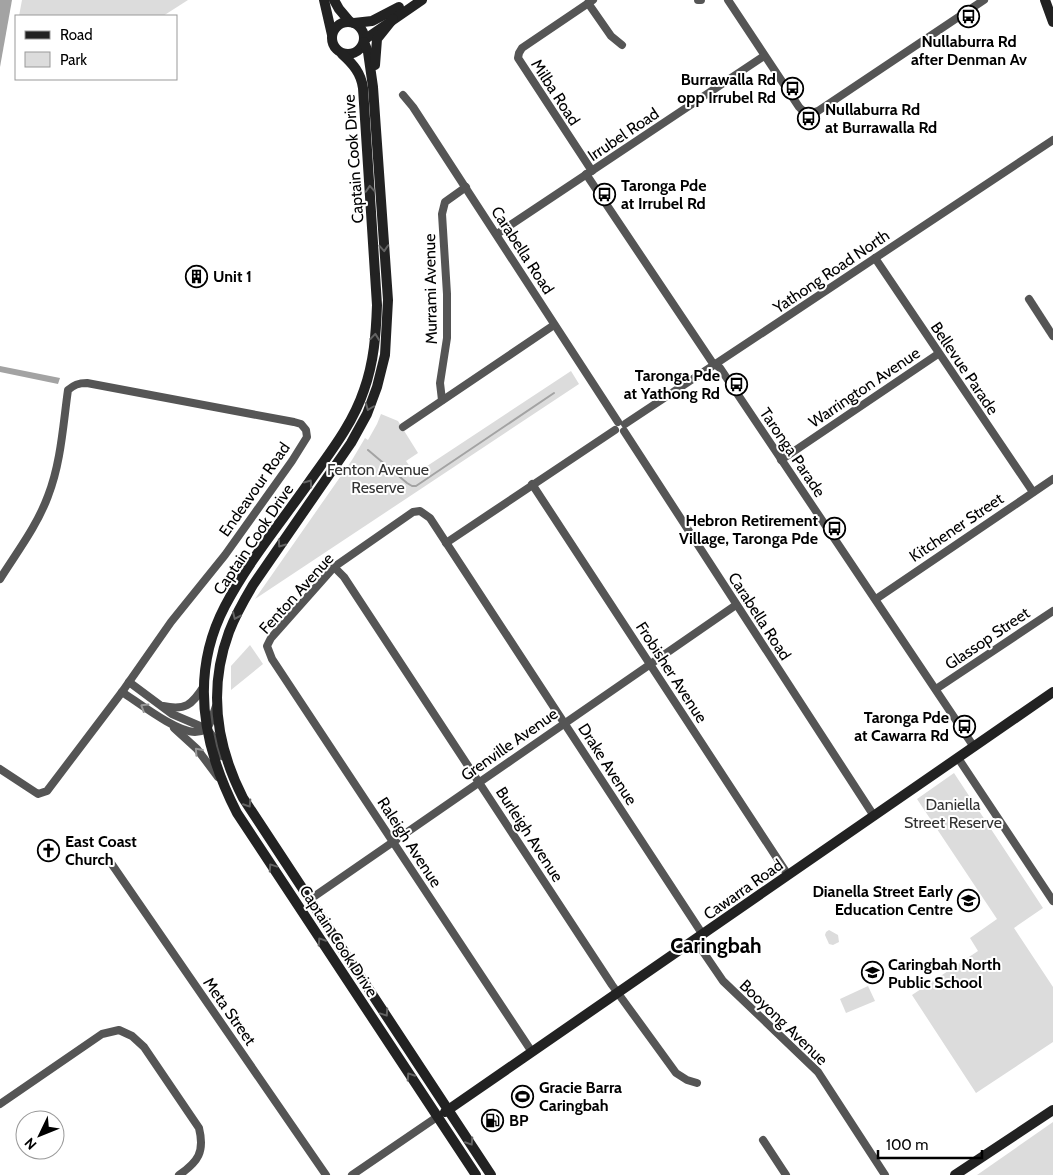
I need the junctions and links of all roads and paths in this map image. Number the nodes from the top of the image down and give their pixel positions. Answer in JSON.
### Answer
{"nodes":[{"id":1,"x":324,"y":0,"type":"edge"},
{"id":2,"x":334,"y":0,"type":"edge"},
{"id":3,"x":410,"y":0,"type":"edge"},
{"id":4,"x":422,"y":0,"type":"edge"},
{"id":5,"x":728,"y":0,"type":"edge"},
{"id":6,"x":984,"y":0,"type":"edge"},
{"id":7,"x":1045,"y":0,"type":"edge"},
{"id":8,"x":591,"y":2,"type":"edge"},
{"id":9,"x":392,"y":19,"type":"junction"},
{"id":10,"x":352,"y":22,"type":"junction"},
{"id":11,"x":1053,"y":22,"type":"edge"},
{"id":12,"x":332,"y":35,"type":"junction"},
{"id":13,"x":364,"y":41,"type":"junction"},
{"id":14,"x":622,"y":45,"type":"dead end"},
{"id":15,"x":342,"y":54,"type":"junction"},
{"id":16,"x":764,"y":56,"type":"junction"},
{"id":17,"x":373,"y":87,"type":"junction"},
{"id":18,"x":403,"y":95,"type":"dead end"},
{"id":19,"x":1053,"y":140,"type":"edge"},
{"id":20,"x":589,"y":173,"type":"junction"},
{"id":21,"x":466,"y":187,"type":"junction"},
{"id":22,"x":497,"y":234,"type":"junction"},
{"id":23,"x":875,"y":258,"type":"junction"},
{"id":24,"x":1029,"y":299,"type":"dead end"},
{"id":25,"x":554,"y":325,"type":"junction"},
{"id":26,"x":1053,"y":336,"type":"edge"},
{"id":27,"x":938,"y":354,"type":"junction"},
{"id":28,"x":715,"y":365,"type":"junction"},
{"id":29,"x":442,"y":400,"type":"junction"},
{"id":30,"x":403,"y":427,"type":"dead end"},
{"id":31,"x":620,"y":427,"type":"junction"},
{"id":32,"x":781,"y":460,"type":"junction"},
{"id":33,"x":1053,"y":479,"type":"edge"},
{"id":34,"x":532,"y":484,"type":"junction"},
{"id":35,"x":1033,"y":492,"type":"junction"},
{"id":36,"x":420,"y":511,"type":"joint"},
{"id":37,"x":446,"y":543,"type":"junction"},
{"id":38,"x":334,"y":567,"type":"junction"},
{"id":39,"x":0,"y":579,"type":"edge"},
{"id":40,"x":876,"y":599,"type":"junction"},
{"id":41,"x":736,"y":605,"type":"junction"},
{"id":42,"x":1053,"y":611,"type":"edge"},
{"id":43,"x":267,"y":646,"type":"joint"},
{"id":44,"x":651,"y":665,"type":"junction"},
{"id":45,"x":129,"y":682,"type":"junction"},
{"id":46,"x":204,"y":686,"type":"junction"},
{"id":47,"x":936,"y":689,"type":"junction"},
{"id":48,"x":122,"y":692,"type":"junction"},
{"id":49,"x":1053,"y":692,"type":"edge"},
{"id":50,"x":217,"y":702,"type":"junction"},
{"id":51,"x":158,"y":705,"type":"junction"},
{"id":52,"x":167,"y":721,"type":"junction"},
{"id":53,"x":565,"y":724,"type":"junction"},
{"id":54,"x":207,"y":729,"type":"junction"},
{"id":55,"x":974,"y":747,"type":"junction"},
{"id":56,"x":958,"y":758,"type":"junction"},
{"id":57,"x":0,"y":769,"type":"edge"},
{"id":58,"x":233,"y":778,"type":"junction"},
{"id":59,"x":480,"y":783,"type":"junction"},
{"id":60,"x":223,"y":786,"type":"junction"},
{"id":61,"x":874,"y":816,"type":"junction"},
{"id":62,"x":394,"y":842,"type":"junction"},
{"id":63,"x":111,"y":863,"type":"dead end"},
{"id":64,"x":788,"y":875,"type":"junction"},
{"id":65,"x":309,"y":900,"type":"junction"},
{"id":66,"x":1053,"y":901,"type":"edge"},
{"id":67,"x":299,"y":908,"type":"junction"},
{"id":68,"x":699,"y":937,"type":"junction"},
{"id":69,"x":618,"y":993,"type":"junction"},
{"id":70,"x":532,"y":1052,"type":"junction"},
{"id":71,"x":697,"y":1083,"type":"dead end"},
{"id":72,"x":0,"y":1104,"type":"edge"},
{"id":73,"x":449,"y":1109,"type":"junction"},
{"id":74,"x":1053,"y":1110,"type":"edge"},
{"id":75,"x":437,"y":1117,"type":"junction"},
{"id":76,"x":763,"y":1140,"type":"dead end"},
{"id":77,"x":179,"y":1175,"type":"edge"},
{"id":78,"x":326,"y":1175,"type":"edge"},
{"id":79,"x":352,"y":1175,"type":"edge"},
{"id":80,"x":476,"y":1175,"type":"edge"},
{"id":81,"x":492,"y":1175,"type":"edge"},
{"id":82,"x":786,"y":1175,"type":"edge"},
{"id":83,"x":885,"y":1175,"type":"edge"},
{"id":84,"x":955,"y":1175,"type":"edge"}],
"edges":[{"from":1,"to":12,"type":"main road"},
{"from":2,"to":10,"type":"main road"},
{"from":3,"to":10,"type":"main road"},
{"from":4,"to":9,"type":"main road"},
{"from":5,"to":16,"type":"street"},
{"from":6,"to":16,"type":"street"},
{"from":7,"to":11,"type":"main road"},
{"from":8,"to":14,"type":"street"},
{"from":8,"to":20,"type":"street","name":"Milba Road"},
{"from":9,"to":13,"type":"main road"},
{"from":9,"to":17,"type":"main road"},
{"from":10,"to":12,"type":"main road"},
{"from":10,"to":13,"type":"main road"},
{"from":12,"to":15,"type":"main road"},
{"from":13,"to":15,"type":"main road"},
{"from":13,"to":17,"type":"main road","name":"Captain Cook Drive"},
{"from":46,"to":15,"type":"main road","name":"Captain Cook Drive","one_way":true},
{"from":16,"to":20,"type":"street","name":"Irrubel Road"},
{"from":17,"to":50,"type":"main road","name":"Captain Cook Drive","one_way":true},
{"from":18,"to":21,"type":"street","name":"Carabella Road"},
{"from":19,"to":23,"type":"street","name":"Yathong Road North"},
{"from":20,"to":22,"type":"street","name":"Irrubel Road"},
{"from":20,"to":28,"type":"street","name":"Taronga Parade"},
{"from":21,"to":22,"type":"street","name":"Carabella Road"},
{"from":21,"to":29,"type":"street","name":"Murrami Avenue"},
{"from":22,"to":25,"type":"street","name":"Carabella Road"},
{"from":23,"to":27,"type":"street","name":"Bellevue Parade"},
{"from":23,"to":28,"type":"street","name":"Yathong Road North"},
{"from":24,"to":26,"type":"street"},
{"from":25,"to":29,"type":"street"},
{"from":25,"to":31,"type":"street","name":"Carabella Road"},
{"from":27,"to":32,"type":"street","name":"Warrington Avenue"},
{"from":27,"to":35,"type":"street","name":"Bellevue Parade"},
{"from":28,"to":31,"type":"street","name":"Yathong Road North"},
{"from":28,"to":32,"type":"street","name":"Taronga Parade"},
{"from":29,"to":30,"type":"street"},
{"from":31,"to":34,"type":"street","name":"Yathong Road North"},
{"from":31,"to":41,"type":"street","name":"Carabella Road"},
{"from":32,"to":40,"type":"street","name":"Taronga Parade"},
{"from":33,"to":35,"type":"street","name":"Kitchener Street"},
{"from":34,"to":37,"type":"street","name":"Yathong Road North"},
{"from":34,"to":44,"type":"street","name":"Frobisher Avenue"},
{"from":35,"to":40,"type":"street","name":"Kitchener Street"},
{"from":36,"to":37,"type":"street","name":"Drake Avenue"},
{"from":36,"to":38,"type":"street","name":"Fenton Avenue"},
{"from":37,"to":53,"type":"street","name":"Drake Avenue"},
{"from":38,"to":43,"type":"street","name":"Fenton Avenue"},
{"from":38,"to":59,"type":"street","name":"Burleigh Avenue"},
{"from":39,"to":45,"type":"street","name":"Endeavour Road"},
{"from":40,"to":47,"type":"street","name":"Taronga Parade"},
{"from":41,"to":44,"type":"street","name":"Grenville Avenue"},
{"from":41,"to":61,"type":"street","name":"Carabella Road"},
{"from":42,"to":47,"type":"street","name":"Glassop Street"},
{"from":43,"to":62,"type":"street","name":"Raleigh Avenue"},
{"from":44,"to":53,"type":"street","name":"Grenville Avenue"},
{"from":44,"to":64,"type":"street","name":"Frobisher Avenue"},
{"from":45,"to":48,"type":"street","name":"Endeavour Road"},
{"from":45,"to":51,"type":"street"},
{"from":46,"to":51,"type":"street"},
{"from":46,"to":54,"type":"main road","name":"Captain Cook Drive"},
{"from":47,"to":55,"type":"street","name":"Taronga Parade"},
{"from":52,"to":48,"type":"street","one_way":true},
{"from":48,"to":57,"type":"street","name":"Endeavour Road"},
{"from":49,"to":55,"type":"main road","name":"Cawarra Road"},
{"from":50,"to":54,"type":"street"},
{"from":50,"to":58,"type":"main road","name":"Captain Cook Drive"},
{"from":51,"to":54,"type":"street"},
{"from":52,"to":54,"type":"street"},
{"from":60,"to":52,"type":"street","one_way":true},
{"from":53,"to":59,"type":"street","name":"Grenville Avenue"},
{"from":53,"to":68,"type":"street","name":"Drake Avenue"},
{"from":54,"to":58,"type":"street"},
{"from":54,"to":60,"type":"main road","name":"Captain Cook Drive"},
{"from":55,"to":56,"type":"main road","name":"Cawarra Road"},
{"from":56,"to":61,"type":"main road","name":"Cawarra Road"},
{"from":56,"to":66,"type":"street"},
{"from":58,"to":65,"type":"main road","name":"Captain Cook Drive","one_way":true},
{"from":59,"to":62,"type":"street","name":"Grenville Avenue"},
{"from":59,"to":69,"type":"street","name":"Burleigh Avenue"},
{"from":67,"to":60,"type":"main road","name":"Captain Cook Drive","one_way":true},
{"from":61,"to":64,"type":"main road","name":"Cawarra Road"},
{"from":62,"to":65,"type":"street","name":"Grenville Avenue"},
{"from":62,"to":70,"type":"street","name":"Raleigh Avenue"},
{"from":63,"to":78,"type":"street","name":"Meta Street"},
{"from":64,"to":68,"type":"main road","name":"Cawarra Road"},
{"from":65,"to":67,"type":"main road","name":"Grenville Avenue"},
{"from":65,"to":73,"type":"main road","name":"Captain Cook Drive","one_way":true},
{"from":75,"to":67,"type":"main road","name":"Captain Cook Drive","one_way":true},
{"from":68,"to":69,"type":"main road","name":"Cawarra Road"},
{"from":68,"to":83,"type":"street","name":"Booyong Avenue"},
{"from":69,"to":70,"type":"main road","name":"Cawarra Road"},
{"from":69,"to":71,"type":"street","name":"Burleigh Avenue"},
{"from":70,"to":73,"type":"main road","name":"Cawarra Road"},
{"from":72,"to":77,"type":"street"},
{"from":73,"to":75,"type":"main road"},
{"from":73,"to":81,"type":"main road","name":"Captain Cook Drive","one_way":true},
{"from":74,"to":84,"type":"main road"},
{"from":75,"to":79,"type":"street"},
{"from":75,"to":80,"type":"main road","name":"Captain Cook Drive"},
{"from":76,"to":82,"type":"street"}]}
